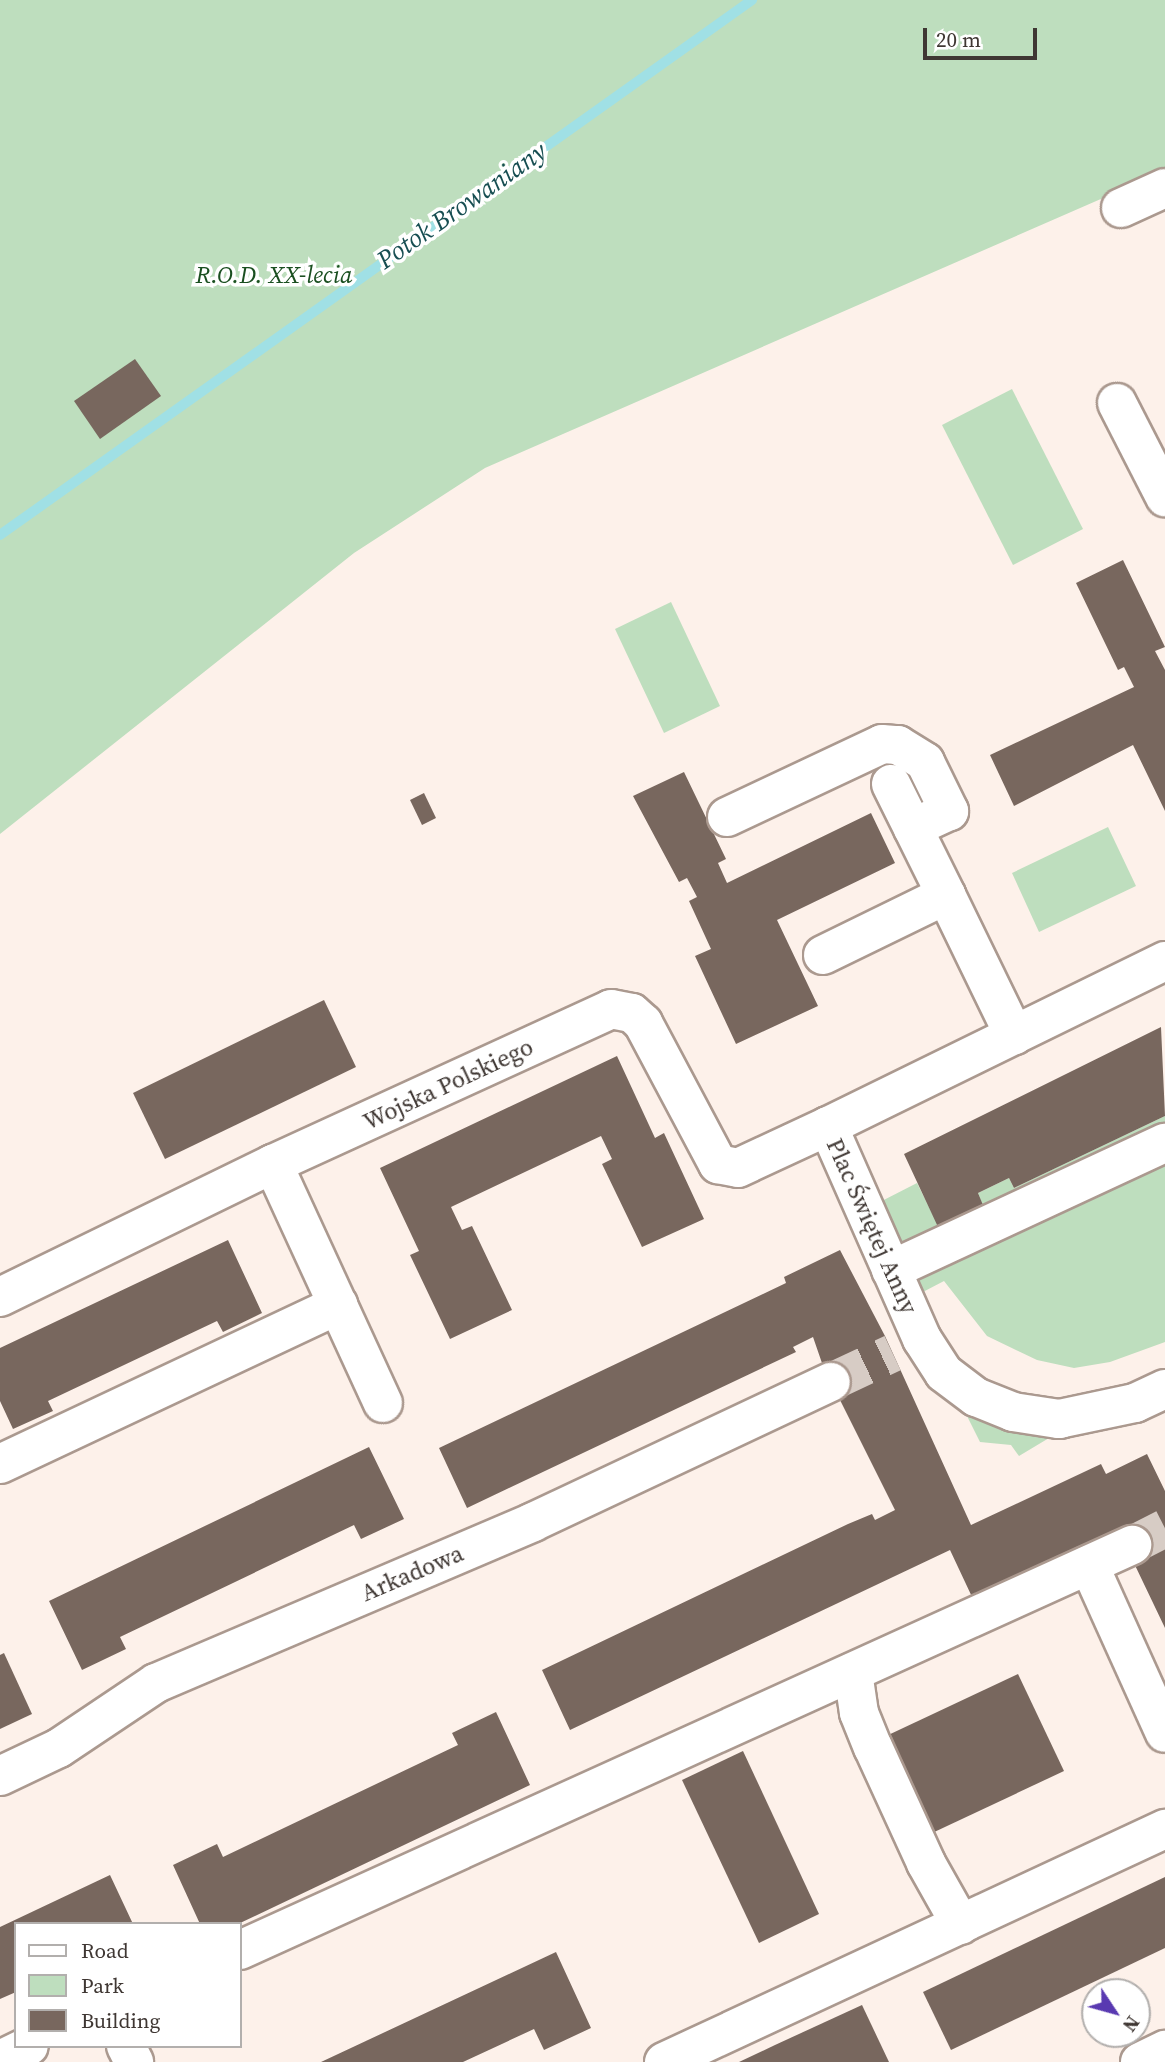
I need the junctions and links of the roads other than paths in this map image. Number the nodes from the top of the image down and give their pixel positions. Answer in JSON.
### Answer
{"nodes":[{"id":1,"x":1165,"y":188,"type":"edge"},
{"id":2,"x":1121,"y":208,"type":"dead end"},
{"id":3,"x":1117,"y":403,"type":"dead end"},
{"id":4,"x":1165,"y":497,"type":"edge"},
{"id":5,"x":891,"y":784,"type":"dead end"},
{"id":6,"x":727,"y":817,"type":"dead end"},
{"id":7,"x":913,"y":828,"type":"junction"},
{"id":8,"x":946,"y":895,"type":"junction"},
{"id":9,"x":823,"y":955,"type":"dead end"},
{"id":10,"x":1165,"y":961,"type":"edge"},
{"id":11,"x":1014,"y":1035,"type":"junction"},
{"id":12,"x":828,"y":1126,"type":"junction"},
{"id":13,"x":1165,"y":1143,"type":"edge"},
{"id":14,"x":273,"y":1164,"type":"junction"},
{"id":15,"x":891,"y":1270,"type":"junction"},
{"id":16,"x":0,"y":1297,"type":"edge"},
{"id":17,"x":338,"y":1304,"type":"junction"},
{"id":18,"x":831,"y":1382,"type":"tunnel mouth"},
{"id":19,"x":1165,"y":1389,"type":"edge"},
{"id":20,"x":383,"y":1403,"type":"dead end"},
{"id":21,"x":0,"y":1464,"type":"edge"},
{"id":22,"x":1132,"y":1545,"type":"tunnel mouth"},
{"id":23,"x":1088,"y":1565,"type":"junction"},
{"id":24,"x":853,"y":1672,"type":"junction"},
{"id":25,"x":1165,"y":1733,"type":"edge"},
{"id":26,"x":0,"y":1776,"type":"edge"},
{"id":27,"x":1165,"y":1829,"type":"edge"},
{"id":28,"x":961,"y":1925,"type":"junction"},
{"id":29,"x":242,"y":1949,"type":"edge"},
{"id":30,"x":25,"y":2048,"type":"edge"},
{"id":31,"x":1165,"y":2050,"type":"edge"},
{"id":32,"x":0,"y":2060,"type":"edge"},
{"id":33,"x":664,"y":2062,"type":"edge"},
{"id":34,"x":1140,"y":2062,"type":"edge"}],
"edges":[{"from":1,"to":2,"type":"street"},
{"from":3,"to":4,"type":"street"},
{"from":5,"to":7,"type":"street"},
{"from":6,"to":7,"type":"street"},
{"from":7,"to":8,"type":"street"},
{"from":8,"to":9,"type":"street"},
{"from":8,"to":11,"type":"street"},
{"from":10,"to":11,"type":"street","name":"Plac Świętej Anny"},
{"from":11,"to":12,"type":"street","name":"Plac Świętej Anny"},
{"from":12,"to":14,"type":"street","name":"Wojska Polskiego"},
{"from":12,"to":15,"type":"street","name":"Plac Świętej Anny"},
{"from":13,"to":15,"type":"street"},
{"from":14,"to":16,"type":"street","name":"Wojska Polskiego"},
{"from":14,"to":17,"type":"street"},
{"from":15,"to":19,"type":"street","name":"Plac Świętej Anny"},
{"from":17,"to":20,"type":"street"},
{"from":17,"to":21,"type":"street"},
{"from":18,"to":26,"type":"street","name":"Arkadowa"},
{"from":22,"to":23,"type":"street"},
{"from":23,"to":24,"type":"street"},
{"from":23,"to":25,"type":"street"},
{"from":24,"to":28,"type":"street"},
{"from":24,"to":29,"type":"street"},
{"from":27,"to":28,"type":"street"},
{"from":28,"to":33,"type":"street"},
{"from":30,"to":32,"type":"street"},
{"from":31,"to":34,"type":"street"}]}
